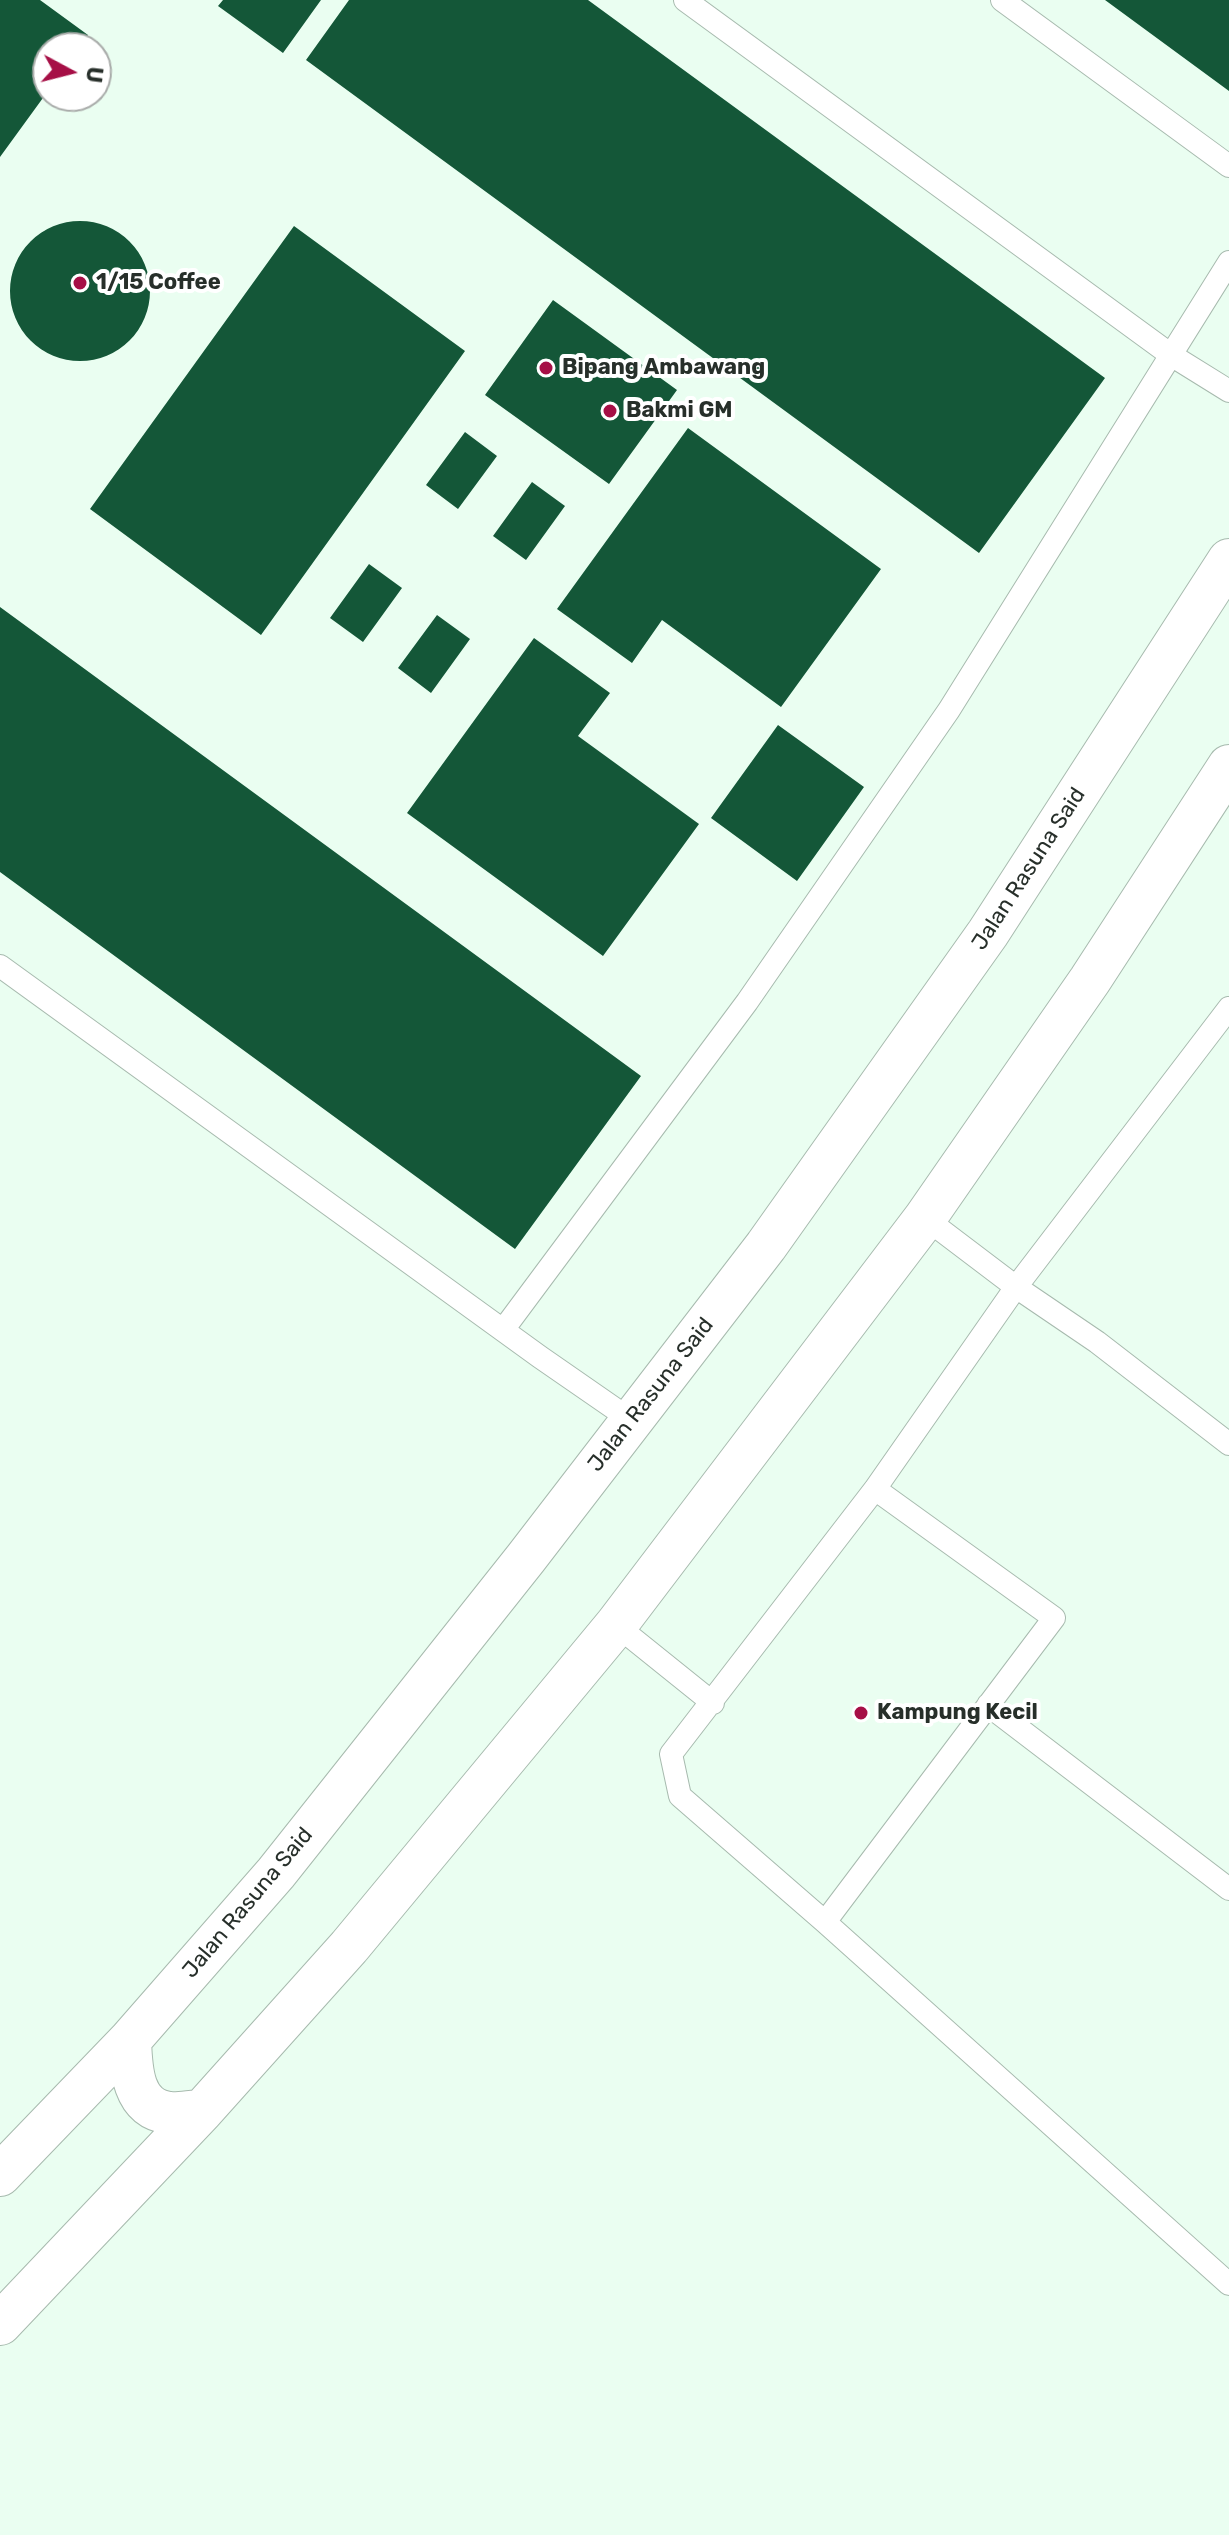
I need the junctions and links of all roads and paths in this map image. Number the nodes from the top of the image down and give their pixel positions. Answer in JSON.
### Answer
{"nodes":[{"id":1,"x":685,"y":0,"type":"edge"},
{"id":2,"x":1002,"y":0,"type":"edge"},
{"id":3,"x":1229,"y":166,"type":"edge"},
{"id":4,"x":1229,"y":262,"type":"edge"},
{"id":5,"x":1171,"y":355,"type":"junction"},
{"id":6,"x":1229,"y":391,"type":"edge"},
{"id":7,"x":1229,"y":560,"type":"edge"},
{"id":8,"x":1226,"y":778,"type":"edge"},
{"id":9,"x":0,"y":966,"type":"edge"},
{"id":10,"x":1229,"y":1008,"type":"edge"},
{"id":11,"x":925,"y":1218,"type":"junction"},
{"id":12,"x":1016,"y":1287,"type":"junction"},
{"id":13,"x":503,"y":1330,"type":"junction"},
{"id":14,"x":631,"y":1420,"type":"junction"},
{"id":15,"x":1229,"y":1444,"type":"edge"},
{"id":16,"x":875,"y":1489,"type":"junction"},
{"id":17,"x":616,"y":1625,"type":"junction"},
{"id":18,"x":713,"y":1703,"type":"junction"},
{"id":19,"x":988,"y":1705,"type":"junction"},
{"id":20,"x":1229,"y":1889,"type":"edge"},
{"id":21,"x":825,"y":1922,"type":"junction"},
{"id":22,"x":130,"y":2040,"type":"junction"},
{"id":23,"x":202,"y":2111,"type":"junction"},
{"id":24,"x":0,"y":2175,"type":"edge"},
{"id":25,"x":1229,"y":2284,"type":"edge"},
{"id":26,"x":0,"y":2324,"type":"edge"}],
"edges":[{"from":1,"to":5,"type":"lane"},
{"from":2,"to":3,"type":"lane"},
{"from":4,"to":5,"type":"lane"},
{"from":5,"to":6,"type":"lane"},
{"from":5,"to":13,"type":"lane"},
{"from":7,"to":14,"type":"street","name":"Jalan Rasuna Said"},
{"from":8,"to":11,"type":"street"},
{"from":9,"to":13,"type":"lane"},
{"from":10,"to":12,"type":"lane"},
{"from":11,"to":12,"type":"lane"},
{"from":11,"to":17,"type":"street"},
{"from":12,"to":15,"type":"lane"},
{"from":12,"to":16,"type":"lane"},
{"from":13,"to":14,"type":"lane"},
{"from":14,"to":22,"type":"street","name":"Jalan Rasuna Said"},
{"from":16,"to":18,"type":"lane"},
{"from":16,"to":19,"type":"lane"},
{"from":17,"to":18,"type":"lane"},
{"from":17,"to":23,"type":"street"},
{"from":18,"to":21,"type":"lane"},
{"from":19,"to":20,"type":"lane"},
{"from":19,"to":21,"type":"lane"},
{"from":21,"to":25,"type":"lane"},
{"from":22,"to":23,"type":"street"},
{"from":22,"to":24,"type":"street","name":"Jalan Rasuna Said"},
{"from":23,"to":26,"type":"street"}]}
